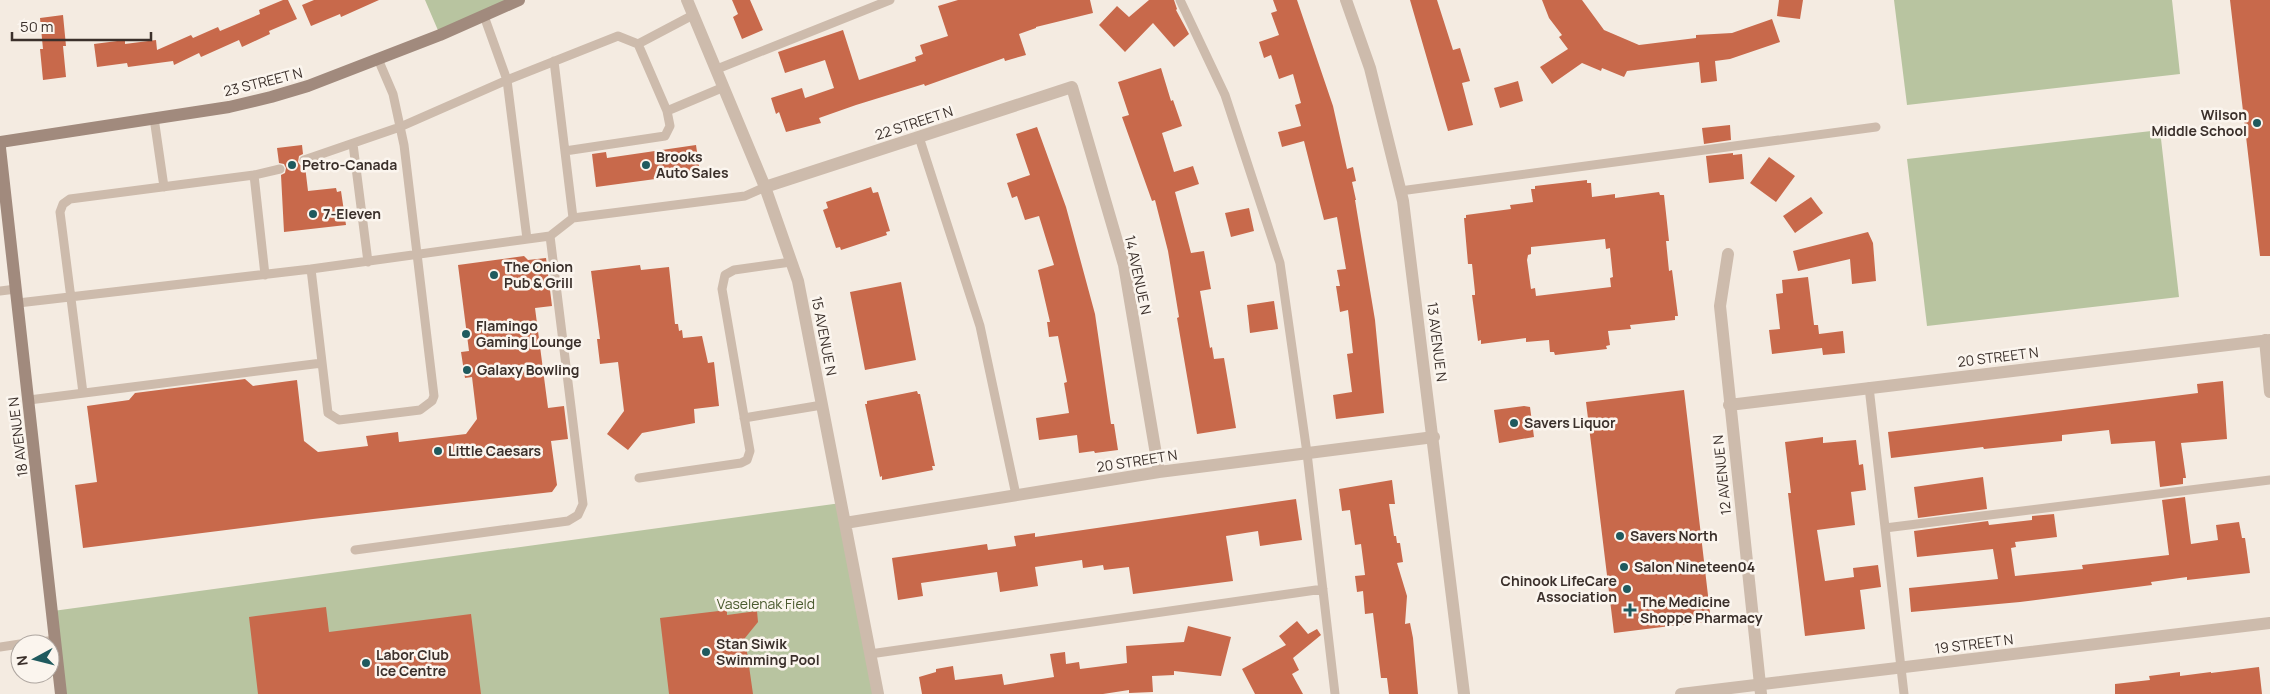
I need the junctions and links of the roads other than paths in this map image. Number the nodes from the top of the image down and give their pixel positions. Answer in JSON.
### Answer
{"nodes":[{"id":1,"x":519,"y":0,"type":"edge"},
{"id":2,"x":687,"y":0,"type":"edge"},
{"id":3,"x":890,"y":0,"type":"edge"},
{"id":4,"x":1180,"y":0,"type":"edge"},
{"id":5,"x":1346,"y":0,"type":"edge"},
{"id":6,"x":693,"y":15,"type":"junction"},
{"id":7,"x":484,"y":16,"type":"junction"},
{"id":8,"x":638,"y":44,"type":"junction"},
{"id":9,"x":378,"y":59,"type":"junction"},
{"id":10,"x":554,"y":61,"type":"junction"},
{"id":11,"x":717,"y":69,"type":"junction"},
{"id":12,"x":507,"y":80,"type":"junction"},
{"id":13,"x":724,"y":87,"type":"junction"},
{"id":14,"x":1072,"y":87,"type":"joint"},
{"id":15,"x":666,"y":110,"type":"junction"},
{"id":16,"x":154,"y":118,"type":"junction"},
{"id":17,"x":400,"y":127,"type":"junction"},
{"id":18,"x":1876,"y":127,"type":"dead end"},
{"id":19,"x":919,"y":137,"type":"junction"},
{"id":20,"x":0,"y":142,"type":"edge"},
{"id":21,"x":353,"y":144,"type":"junction"},
{"id":22,"x":0,"y":148,"type":"edge"},
{"id":23,"x":565,"y":151,"type":"junction"},
{"id":24,"x":304,"y":160,"type":"dead end"},
{"id":25,"x":280,"y":169,"type":"dead end"},
{"id":26,"x":254,"y":175,"type":"junction"},
{"id":27,"x":164,"y":187,"type":"junction"},
{"id":28,"x":765,"y":187,"type":"junction"},
{"id":29,"x":1400,"y":190,"type":"junction"},
{"id":30,"x":573,"y":218,"type":"junction"},
{"id":31,"x":550,"y":236,"type":"junction"},
{"id":32,"x":527,"y":240,"type":"junction"},
{"id":33,"x":1728,"y":254,"type":"dead end"},
{"id":34,"x":417,"y":256,"type":"junction"},
{"id":35,"x":368,"y":262,"type":"junction"},
{"id":36,"x":791,"y":262,"type":"junction"},
{"id":37,"x":312,"y":269,"type":"junction"},
{"id":38,"x":266,"y":275,"type":"junction"},
{"id":39,"x":16,"y":290,"type":"junction"},
{"id":40,"x":0,"y":291,"type":"edge"},
{"id":41,"x":70,"y":297,"type":"junction"},
{"id":42,"x":18,"y":303,"type":"junction"},
{"id":43,"x":2267,"y":340,"type":"edge"},
{"id":44,"x":322,"y":363,"type":"junction"},
{"id":45,"x":1869,"y":388,"type":"junction"},
{"id":46,"x":2270,"y":392,"type":"edge"},
{"id":47,"x":83,"y":393,"type":"junction"},
{"id":48,"x":29,"y":400,"type":"junction"},
{"id":49,"x":822,"y":405,"type":"junction"},
{"id":50,"x":1729,"y":405,"type":"junction"},
{"id":51,"x":744,"y":418,"type":"junction"},
{"id":52,"x":1434,"y":437,"type":"junction"},
{"id":53,"x":1307,"y":453,"type":"junction"},
{"id":54,"x":1159,"y":472,"type":"junction"},
{"id":55,"x":639,"y":478,"type":"dead end"},
{"id":56,"x":2270,"y":480,"type":"edge"},
{"id":57,"x":1016,"y":495,"type":"junction"},
{"id":58,"x":845,"y":523,"type":"junction"},
{"id":59,"x":1885,"y":528,"type":"junction"},
{"id":60,"x":355,"y":550,"type":"dead end"},
{"id":61,"x":1323,"y":589,"type":"junction"},
{"id":62,"x":2270,"y":623,"type":"edge"},
{"id":63,"x":55,"y":634,"type":"edge"},
{"id":64,"x":870,"y":654,"type":"junction"},
{"id":65,"x":1901,"y":668,"type":"junction"},
{"id":66,"x":1760,"y":690,"type":"edge"},
{"id":67,"x":878,"y":694,"type":"edge"},
{"id":68,"x":1335,"y":694,"type":"edge"},
{"id":69,"x":1464,"y":694,"type":"edge"},
{"id":70,"x":1681,"y":694,"type":"edge"},
{"id":71,"x":1904,"y":694,"type":"edge"}],
"edges":[{"from":1,"to":7,"type":"street","name":"23 STREET N"},
{"from":2,"to":6,"type":"street","name":"15 AVENUE N"},
{"from":3,"to":11,"type":"lane"},
{"from":4,"to":53,"type":"lane"},
{"from":5,"to":29,"type":"street","name":"13 AVENUE N"},
{"from":6,"to":8,"type":"lane"},
{"from":6,"to":11,"type":"street","name":"15 AVENUE N"},
{"from":7,"to":9,"type":"street","name":"23 STREET N"},
{"from":7,"to":12,"type":"lane"},
{"from":8,"to":10,"type":"lane"},
{"from":8,"to":15,"type":"lane"},
{"from":9,"to":16,"type":"street","name":"23 STREET N"},
{"from":9,"to":17,"type":"lane"},
{"from":10,"to":12,"type":"lane"},
{"from":10,"to":23,"type":"lane"},
{"from":11,"to":13,"type":"street","name":"15 AVENUE N"},
{"from":12,"to":17,"type":"lane"},
{"from":12,"to":32,"type":"lane"},
{"from":13,"to":15,"type":"lane"},
{"from":13,"to":28,"type":"street","name":"15 AVENUE N"},
{"from":14,"to":19,"type":"street","name":"22 STREET N"},
{"from":14,"to":54,"type":"street","name":"14 AVENUE N"},
{"from":15,"to":23,"type":"lane"},
{"from":16,"to":20,"type":"street","name":"23 STREET N"},
{"from":16,"to":27,"type":"lane"},
{"from":17,"to":21,"type":"lane"},
{"from":17,"to":34,"type":"lane"},
{"from":18,"to":29,"type":"lane"},
{"from":19,"to":28,"type":"street","name":"22 STREET N"},
{"from":19,"to":57,"type":"lane"},
{"from":21,"to":24,"type":"lane"},
{"from":21,"to":35,"type":"lane"},
{"from":22,"to":39,"type":"street","name":"18 AVENUE N"},
{"from":23,"to":30,"type":"lane"},
{"from":25,"to":26,"type":"lane"},
{"from":26,"to":27,"type":"lane"},
{"from":26,"to":38,"type":"lane"},
{"from":27,"to":41,"type":"lane"},
{"from":28,"to":30,"type":"lane"},
{"from":28,"to":36,"type":"street","name":"15 AVENUE N"},
{"from":29,"to":52,"type":"street","name":"13 AVENUE N"},
{"from":30,"to":31,"type":"lane"},
{"from":31,"to":32,"type":"lane"},
{"from":31,"to":60,"type":"lane"},
{"from":32,"to":34,"type":"lane"},
{"from":33,"to":50,"type":"street","name":"12 AVENUE N"},
{"from":34,"to":35,"type":"lane"},
{"from":34,"to":44,"type":"lane"},
{"from":35,"to":37,"type":"lane"},
{"from":36,"to":49,"type":"street","name":"15 AVENUE N"},
{"from":36,"to":51,"type":"lane"},
{"from":37,"to":38,"type":"lane"},
{"from":37,"to":44,"type":"lane"},
{"from":38,"to":41,"type":"lane"},
{"from":39,"to":40,"type":"lane"},
{"from":39,"to":42,"type":"street","name":"18 AVENUE N"},
{"from":41,"to":42,"type":"lane"},
{"from":41,"to":47,"type":"lane"},
{"from":42,"to":48,"type":"street","name":"18 AVENUE N"},
{"from":43,"to":45,"type":"street","name":"20 STREET N"},
{"from":43,"to":46,"type":"street"},
{"from":44,"to":47,"type":"lane"},
{"from":45,"to":50,"type":"street","name":"20 STREET N"},
{"from":45,"to":59,"type":"lane"},
{"from":47,"to":48,"type":"lane"},
{"from":48,"to":63,"type":"street","name":"18 AVENUE N"},
{"from":49,"to":51,"type":"lane"},
{"from":49,"to":58,"type":"street","name":"15 AVENUE N"},
{"from":50,"to":66,"type":"street","name":"12 AVENUE N"},
{"from":51,"to":55,"type":"lane"},
{"from":52,"to":53,"type":"street","name":"20 STREET N"},
{"from":52,"to":69,"type":"street","name":"13 AVENUE N"},
{"from":53,"to":54,"type":"street","name":"20 STREET N"},
{"from":53,"to":61,"type":"lane"},
{"from":54,"to":57,"type":"street","name":"20 STREET N"},
{"from":56,"to":59,"type":"lane"},
{"from":57,"to":58,"type":"street","name":"20 STREET N"},
{"from":58,"to":64,"type":"street","name":"15 AVENUE N"},
{"from":59,"to":65,"type":"lane"},
{"from":61,"to":64,"type":"lane"},
{"from":61,"to":68,"type":"lane"},
{"from":62,"to":65,"type":"street","name":"19 STREET N"},
{"from":64,"to":67,"type":"street","name":"15 AVENUE N"},
{"from":65,"to":66,"type":"street","name":"19 STREET N"},
{"from":65,"to":71,"type":"lane"},
{"from":66,"to":70,"type":"street","name":"19 STREET N"}]}
